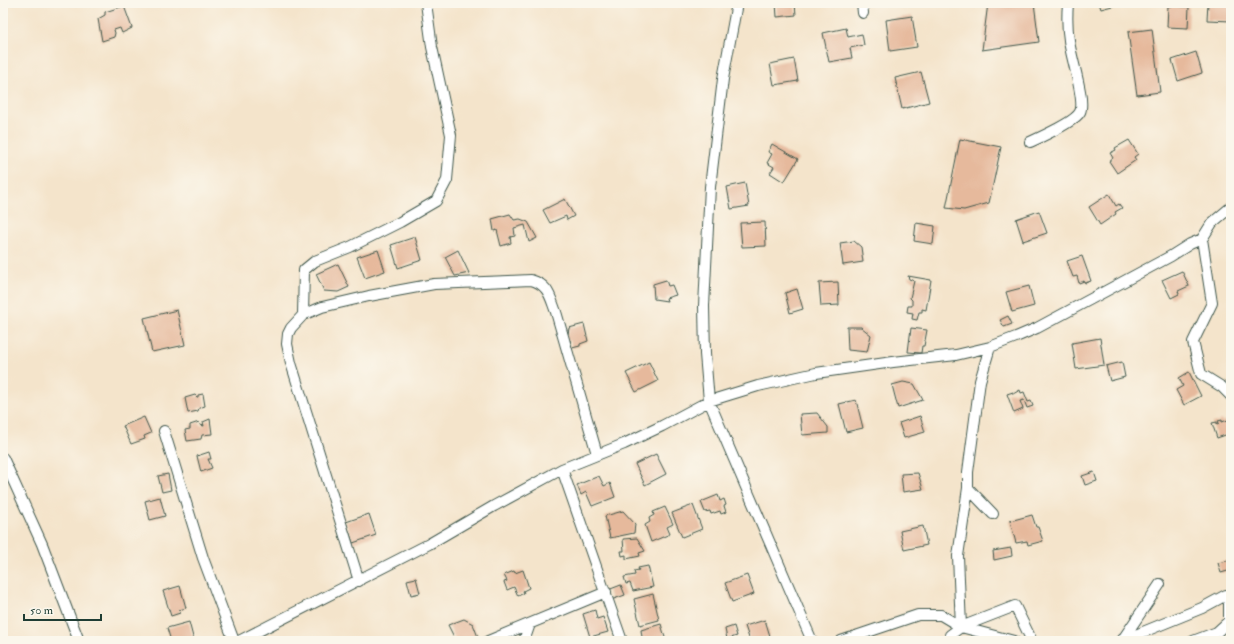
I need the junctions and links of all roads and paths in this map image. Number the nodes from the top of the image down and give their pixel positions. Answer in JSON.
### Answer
{"nodes":[{"id":1,"x":426,"y":3,"type":"edge"},
{"id":2,"x":737,"y":3,"type":"edge"},
{"id":3,"x":1068,"y":3,"type":"edge"},
{"id":4,"x":1030,"y":142,"type":"dead end"},
{"id":5,"x":1231,"y":207,"type":"edge"},
{"id":6,"x":1202,"y":240,"type":"junction"},
{"id":7,"x":303,"y":315,"type":"junction"},
{"id":8,"x":990,"y":346,"type":"junction"},
{"id":9,"x":1231,"y":396,"type":"edge"},
{"id":10,"x":709,"y":401,"type":"junction"},
{"id":11,"x":164,"y":431,"type":"dead end"},
{"id":12,"x":597,"y":454,"type":"junction"},
{"id":13,"x":3,"y":458,"type":"edge"},
{"id":14,"x":562,"y":469,"type":"junction"},
{"id":15,"x":968,"y":488,"type":"junction"},
{"id":16,"x":993,"y":514,"type":"dead end"},
{"id":17,"x":359,"y":581,"type":"junction"},
{"id":18,"x":1160,"y":584,"type":"dead end"},
{"id":19,"x":606,"y":592,"type":"junction"},
{"id":20,"x":530,"y":624,"type":"junction"},
{"id":21,"x":961,"y":627,"type":"junction"},
{"id":22,"x":1216,"y":632,"type":"junction"},
{"id":23,"x":1122,"y":640,"type":"edge"},
{"id":24,"x":79,"y":641,"type":"edge"},
{"id":25,"x":234,"y":641,"type":"edge"},
{"id":26,"x":239,"y":641,"type":"edge"},
{"id":27,"x":488,"y":641,"type":"edge"},
{"id":28,"x":524,"y":641,"type":"edge"},
{"id":29,"x":622,"y":641,"type":"edge"},
{"id":30,"x":812,"y":641,"type":"edge"},
{"id":31,"x":841,"y":641,"type":"edge"},
{"id":32,"x":952,"y":641,"type":"edge"},
{"id":33,"x":1014,"y":641,"type":"edge"},
{"id":34,"x":1032,"y":641,"type":"edge"},
{"id":35,"x":1193,"y":641,"type":"edge"},
{"id":36,"x":1210,"y":641,"type":"edge"}],
"edges":[{"from":1,"to":7,"type":"street"},
{"from":2,"to":10,"type":"street"},
{"from":3,"to":4,"type":"street"},
{"from":5,"to":6,"type":"street"},
{"from":6,"to":8,"type":"street"},
{"from":6,"to":9,"type":"street"},
{"from":7,"to":12,"type":"street"},
{"from":7,"to":17,"type":"street"},
{"from":8,"to":10,"type":"street"},
{"from":8,"to":15,"type":"street"},
{"from":10,"to":12,"type":"street"},
{"from":10,"to":30,"type":"street"},
{"from":11,"to":25,"type":"street"},
{"from":12,"to":14,"type":"street"},
{"from":13,"to":24,"type":"street"},
{"from":14,"to":17,"type":"street"},
{"from":14,"to":19,"type":"street"},
{"from":15,"to":16,"type":"street"},
{"from":15,"to":21,"type":"street"},
{"from":17,"to":26,"type":"street"},
{"from":18,"to":23,"type":"street"},
{"from":19,"to":20,"type":"street"},
{"from":19,"to":29,"type":"street"},
{"from":20,"to":27,"type":"street"},
{"from":20,"to":28,"type":"street"},
{"from":21,"to":31,"type":"street"},
{"from":21,"to":32,"type":"street"},
{"from":21,"to":33,"type":"street"},
{"from":21,"to":34,"type":"street"},
{"from":22,"to":23,"type":"street"},
{"from":22,"to":35,"type":"street"},
{"from":22,"to":36,"type":"street"}]}
